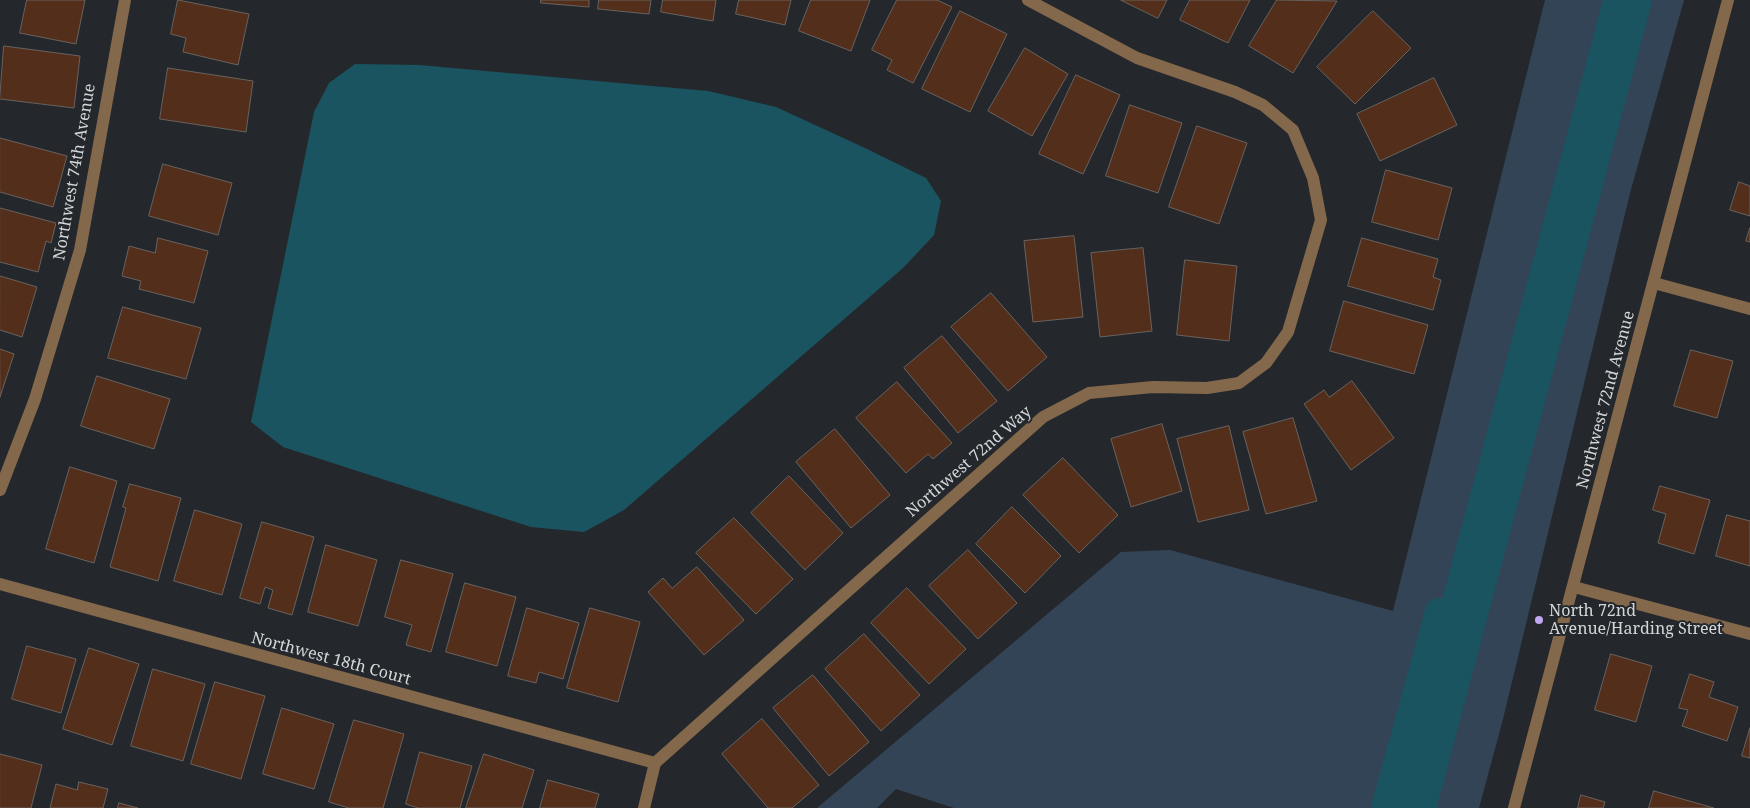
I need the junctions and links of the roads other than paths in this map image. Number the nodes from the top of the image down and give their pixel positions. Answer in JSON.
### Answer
{"nodes":[{"id":1,"x":125,"y":0,"type":"edge"},
{"id":2,"x":1028,"y":0,"type":"edge"},
{"id":3,"x":1728,"y":0,"type":"edge"},
{"id":4,"x":1654,"y":283,"type":"junction"},
{"id":5,"x":1750,"y":309,"type":"edge"},
{"id":6,"x":0,"y":490,"type":"edge"},
{"id":7,"x":0,"y":584,"type":"edge"},
{"id":8,"x":1574,"y":587,"type":"junction"},
{"id":9,"x":1750,"y":634,"type":"edge"},
{"id":10,"x":655,"y":762,"type":"junction"},
{"id":11,"x":644,"y":808,"type":"edge"},
{"id":12,"x":1514,"y":808,"type":"edge"}],
"edges":[{"from":1,"to":6,"type":"street","name":"Northwest 74th Avenue"},
{"from":2,"to":10,"type":"street","name":"Northwest 72nd Way"},
{"from":3,"to":4,"type":"street","name":"Northwest 72nd Avenue"},
{"from":4,"to":5,"type":"street"},
{"from":4,"to":8,"type":"street","name":"Northwest 72nd Avenue"},
{"from":7,"to":10,"type":"street","name":"Northwest 18th Court"},
{"from":8,"to":9,"type":"street"},
{"from":8,"to":12,"type":"street","name":"Northwest 72nd Avenue"},
{"from":10,"to":11,"type":"street"}]}
